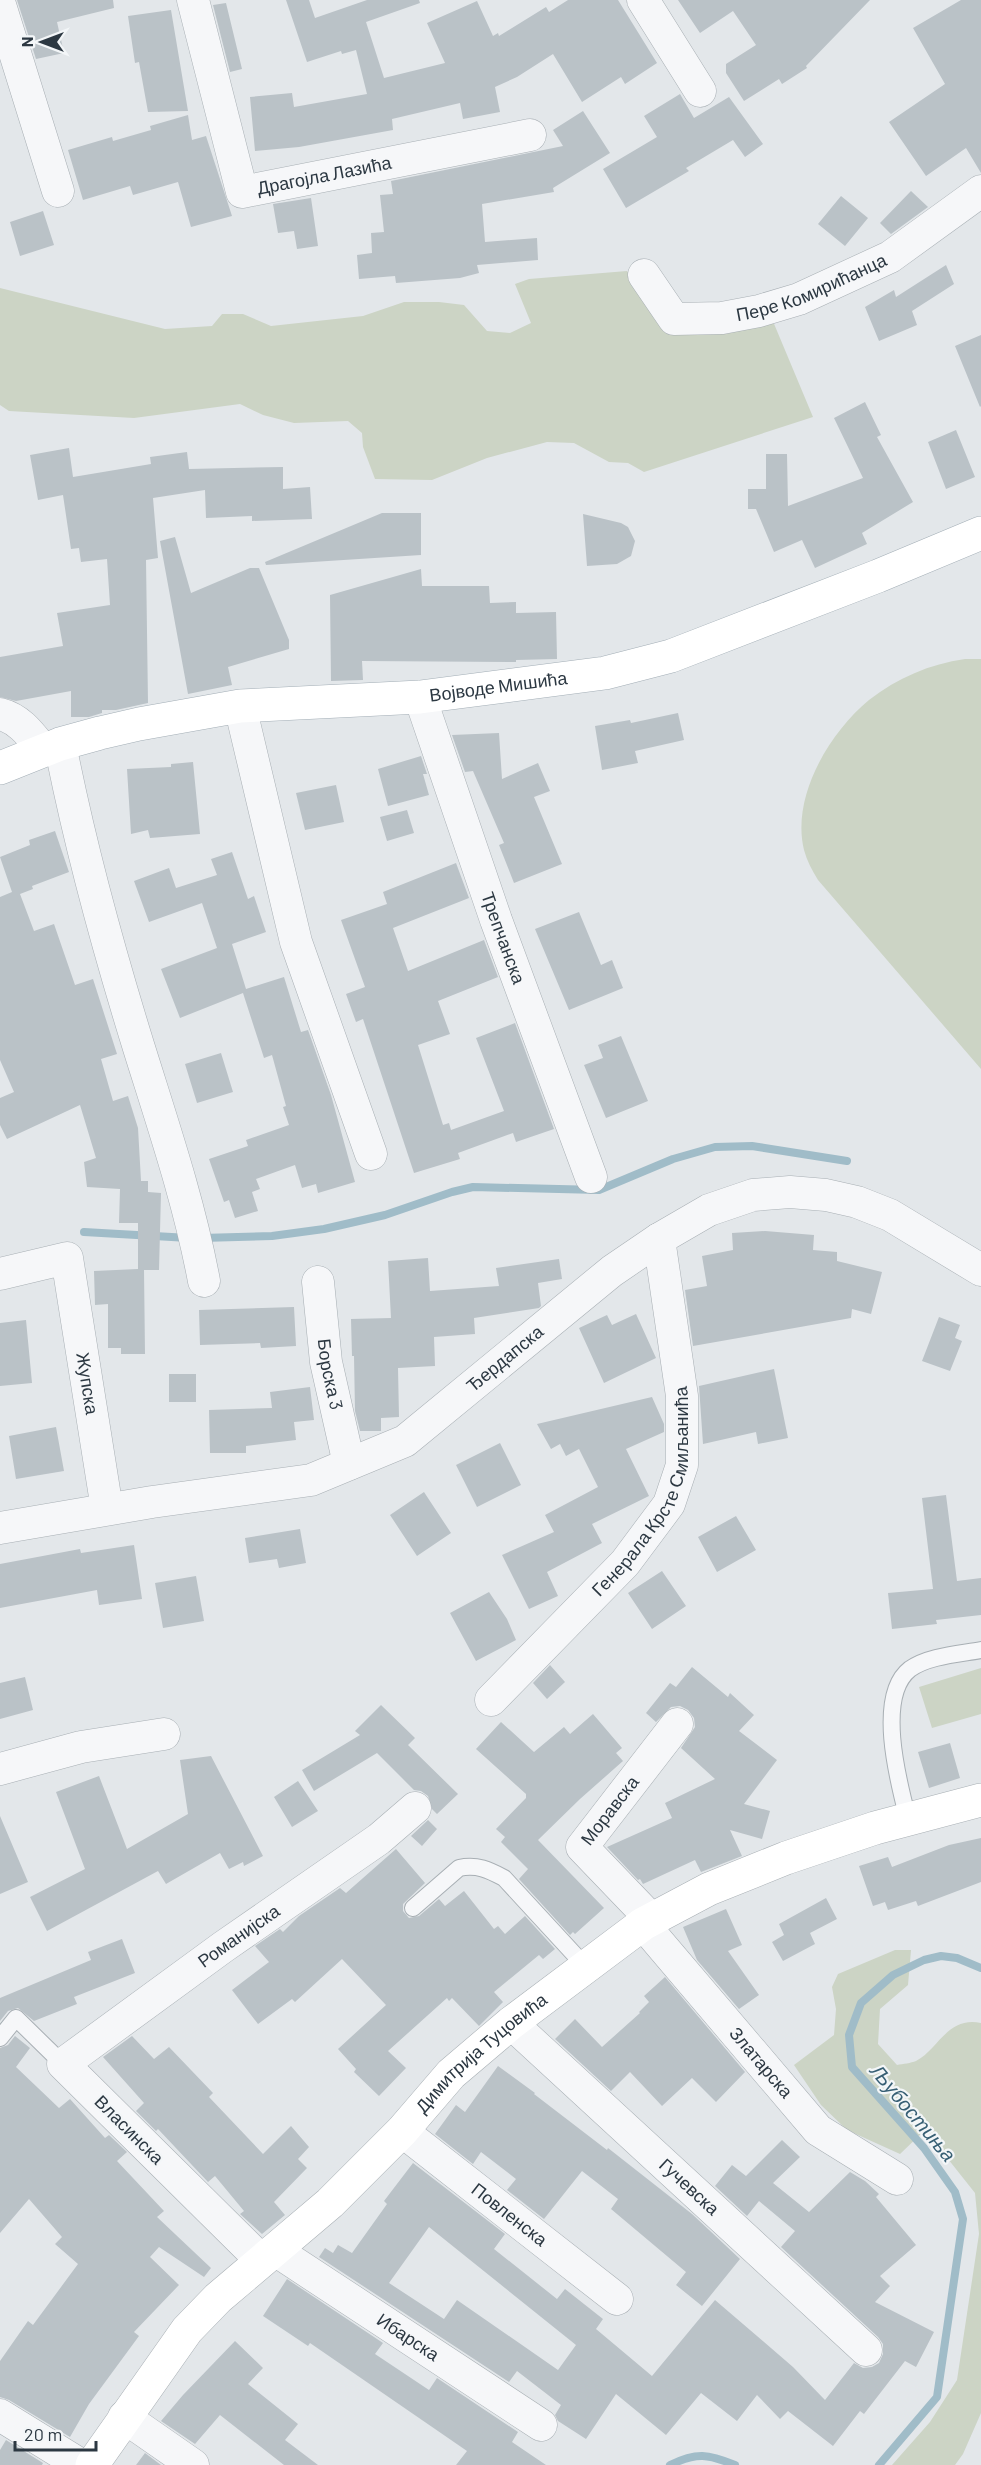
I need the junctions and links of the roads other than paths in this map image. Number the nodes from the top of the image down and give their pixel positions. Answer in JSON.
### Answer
{"nodes":[{"id":1,"x":193,"y":0,"type":"edge"},
{"id":2,"x":643,"y":0,"type":"edge"},
{"id":3,"x":0,"y":5,"type":"edge"},
{"id":4,"x":700,"y":91,"type":"dead end"},
{"id":5,"x":530,"y":135,"type":"dead end"},
{"id":6,"x":58,"y":191,"type":"dead end"},
{"id":7,"x":981,"y":191,"type":"edge"},
{"id":8,"x":644,"y":275,"type":"dead end"},
{"id":9,"x":981,"y":533,"type":"edge"},
{"id":10,"x":420,"y":697,"type":"junction"},
{"id":11,"x":240,"y":706,"type":"junction"},
{"id":12,"x":0,"y":714,"type":"edge"},
{"id":13,"x":52,"y":747,"type":"junction"},
{"id":14,"x":0,"y":768,"type":"edge"},
{"id":15,"x":371,"y":1154,"type":"dead end"},
{"id":16,"x":591,"y":1176,"type":"dead end"},
{"id":17,"x":659,"y":1239,"type":"junction"},
{"id":18,"x":199,"y":1255,"type":"dead end"},
{"id":19,"x":981,"y":1270,"type":"edge"},
{"id":20,"x":0,"y":1274,"type":"edge"},
{"id":21,"x":318,"y":1282,"type":"dead end"},
{"id":22,"x":349,"y":1464,"type":"junction"},
{"id":23,"x":107,"y":1509,"type":"junction"},
{"id":24,"x":0,"y":1528,"type":"edge"},
{"id":25,"x":981,"y":1650,"type":"edge"},
{"id":26,"x":491,"y":1700,"type":"dead end"},
{"id":27,"x":677,"y":1724,"type":"dead end"},
{"id":28,"x":164,"y":1734,"type":"dead end"},
{"id":29,"x":0,"y":1770,"type":"edge"},
{"id":30,"x":981,"y":1800,"type":"edge"},
{"id":31,"x":415,"y":1808,"type":"dead end"},
{"id":32,"x":908,"y":1819,"type":"junction"},
{"id":33,"x":413,"y":1908,"type":"dead end"},
{"id":34,"x":647,"y":1922,"type":"junction"},
{"id":35,"x":586,"y":1967,"type":"junction"},
{"id":36,"x":511,"y":2023,"type":"junction"},
{"id":37,"x":0,"y":2038,"type":"edge"},
{"id":38,"x":63,"y":2064,"type":"junction"},
{"id":39,"x":402,"y":2131,"type":"junction"},
{"id":40,"x":897,"y":2179,"type":"dead end"},
{"id":41,"x":268,"y":2255,"type":"junction"},
{"id":42,"x":616,"y":2299,"type":"dead end"},
{"id":43,"x":867,"y":2350,"type":"dead end"},
{"id":44,"x":0,"y":2415,"type":"edge"},
{"id":45,"x":124,"y":2417,"type":"junction"},
{"id":46,"x":541,"y":2425,"type":"dead end"},
{"id":47,"x":81,"y":2465,"type":"edge"},
{"id":48,"x":92,"y":2465,"type":"edge"},
{"id":49,"x":194,"y":2465,"type":"edge"}],
"edges":[{"from":1,"to":5,"type":"street","name":"Драгојла Лазића"},
{"from":2,"to":4,"type":"street"},
{"from":3,"to":6,"type":"street"},
{"from":7,"to":8,"type":"street","name":"Пере Комирићанца"},
{"from":9,"to":10,"type":"street","name":"Војводе Мишића"},
{"from":10,"to":11,"type":"street","name":"Војводе Мишића"},
{"from":10,"to":16,"type":"street","name":"Трепчанска"},
{"from":11,"to":13,"type":"street","name":"Војводе Мишића"},
{"from":11,"to":15,"type":"street"},
{"from":12,"to":13,"type":"street"},
{"from":13,"to":14,"type":"street","name":"Војводе Мишића"},
{"from":13,"to":18,"type":"street"},
{"from":17,"to":19,"type":"street","name":"Ђердапска"},
{"from":17,"to":22,"type":"street","name":"Ђердапска"},
{"from":17,"to":26,"type":"street","name":"Генерала Крсте Смиљанића"},
{"from":20,"to":23,"type":"street","name":"Жупска"},
{"from":21,"to":22,"type":"street","name":"Борска 3"},
{"from":22,"to":23,"type":"street","name":"Ђердапска"},
{"from":23,"to":24,"type":"street","name":"Ђердапска"},
{"from":25,"to":32,"type":"lane"},
{"from":27,"to":34,"type":"street","name":"Моравска"},
{"from":28,"to":29,"type":"street"},
{"from":30,"to":32,"type":"street","name":"Димитрија Туцовића"},
{"from":31,"to":38,"type":"street","name":"Романијска"},
{"from":32,"to":34,"type":"street","name":"Димитрија Туцовића"},
{"from":33,"to":35,"type":"lane"},
{"from":34,"to":35,"type":"street","name":"Димитрија Туцовића"},
{"from":34,"to":40,"type":"street","name":"Златарска"},
{"from":35,"to":36,"type":"street","name":"Димитрија Туцовића"},
{"from":36,"to":39,"type":"street","name":"Димитрија Туцовића"},
{"from":36,"to":43,"type":"street","name":"Гучевска"},
{"from":37,"to":38,"type":"lane","name":"Власинска"},
{"from":38,"to":41,"type":"street","name":"Власинска"},
{"from":39,"to":41,"type":"street","name":"Димитрија Туцовића"},
{"from":39,"to":42,"type":"street","name":"Повленска"},
{"from":41,"to":45,"type":"street","name":"Димитрија Туцовића"},
{"from":41,"to":46,"type":"street","name":"Ибарска"},
{"from":44,"to":47,"type":"street"},
{"from":45,"to":48,"type":"street","name":"Димитрија Туцовића"},
{"from":45,"to":49,"type":"street"}]}
